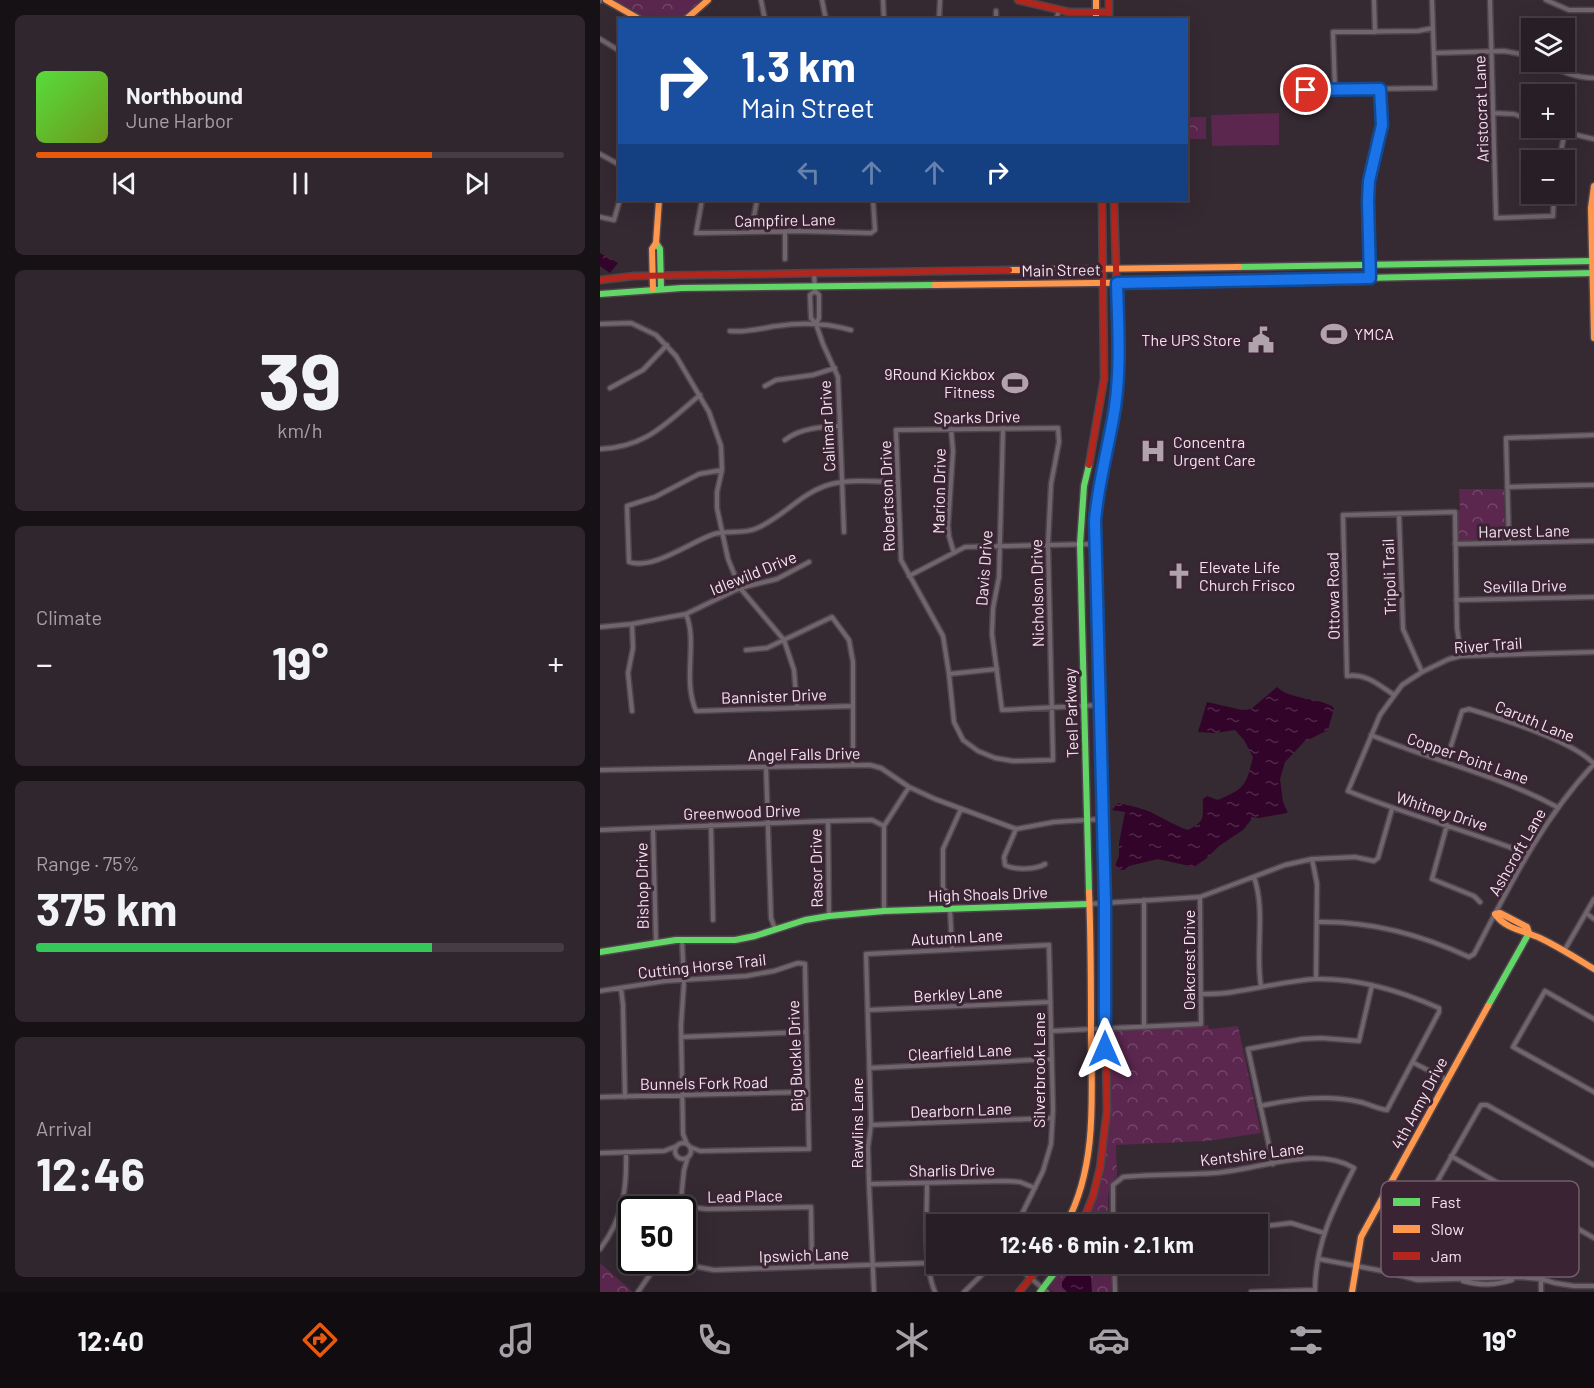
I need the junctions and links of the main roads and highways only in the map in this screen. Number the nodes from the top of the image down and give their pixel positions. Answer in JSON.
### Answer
{"nodes":[{"id":1,"x":606,"y":0,"type":"edge"},
{"id":2,"x":708,"y":0,"type":"edge"},
{"id":3,"x":1018,"y":0,"type":"edge"},
{"id":4,"x":1096,"y":0,"type":"edge"},
{"id":5,"x":1109,"y":0,"type":"edge"},
{"id":6,"x":1096,"y":16,"type":"edge"},
{"id":7,"x":1109,"y":16,"type":"edge"},
{"id":8,"x":638,"y":18,"type":"edge"},
{"id":9,"x":687,"y":18,"type":"edge"},
{"id":10,"x":1594,"y":186,"type":"edge"},
{"id":11,"x":659,"y":201,"type":"edge"},
{"id":12,"x":1102,"y":201,"type":"edge"},
{"id":13,"x":1114,"y":201,"type":"edge"},
{"id":14,"x":656,"y":243,"type":"junction"},
{"id":15,"x":1593,"y":261,"type":"edge"},
{"id":16,"x":1502,"y":263,"type":"junction"},
{"id":17,"x":1208,"y":267,"type":"junction"},
{"id":18,"x":1116,"y":268,"type":"junction"},
{"id":19,"x":1104,"y":269,"type":"junction"},
{"id":20,"x":999,"y":270,"type":"junction"},
{"id":21,"x":912,"y":272,"type":"junction"},
{"id":22,"x":1593,"y":273,"type":"edge"},
{"id":23,"x":1502,"y":275,"type":"junction"},
{"id":24,"x":652,"y":276,"type":"junction"},
{"id":25,"x":661,"y":276,"type":"junction"},
{"id":26,"x":600,"y":280,"type":"edge"},
{"id":27,"x":1207,"y":281,"type":"junction"},
{"id":28,"x":1104,"y":283,"type":"junction"},
{"id":29,"x":1117,"y":283,"type":"junction"},
{"id":30,"x":1000,"y":284,"type":"junction"},
{"id":31,"x":913,"y":286,"type":"junction"},
{"id":32,"x":661,"y":288,"type":"junction"},
{"id":33,"x":653,"y":289,"type":"junction"},
{"id":34,"x":600,"y":294,"type":"edge"},
{"id":35,"x":1594,"y":338,"type":"edge"},
{"id":36,"x":1104,"y":369,"type":"junction"},
{"id":37,"x":1119,"y":370,"type":"junction"},
{"id":38,"x":1095,"y":438,"type":"junction"},
{"id":39,"x":1109,"y":440,"type":"junction"},
{"id":40,"x":1082,"y":635,"type":"junction"},
{"id":41,"x":1097,"y":635,"type":"junction"},
{"id":42,"x":1086,"y":788,"type":"junction"},
{"id":43,"x":1101,"y":788,"type":"junction"},
{"id":44,"x":1089,"y":904,"type":"junction"},
{"id":45,"x":1495,"y":914,"type":"road end"},
{"id":46,"x":1529,"y":933,"type":"junction"},
{"id":47,"x":600,"y":952,"type":"edge"},
{"id":48,"x":1594,"y":969,"type":"edge"},
{"id":49,"x":1092,"y":1127,"type":"junction"},
{"id":50,"x":1107,"y":1128,"type":"junction"},
{"id":51,"x":1392,"y":1181,"type":"edge"},
{"id":52,"x":1381,"y":1200,"type":"edge"},
{"id":53,"x":1071,"y":1214,"type":"edge"},
{"id":54,"x":1086,"y":1214,"type":"edge"},
{"id":55,"x":1035,"y":1274,"type":"edge"},
{"id":56,"x":1055,"y":1274,"type":"edge"},
{"id":57,"x":1043,"y":1291,"type":"edge"},
{"id":58,"x":1019,"y":1292,"type":"edge"},
{"id":59,"x":1353,"y":1292,"type":"edge"}],
"edges":[{"from":1,"to":8,"type":"main road"},
{"from":2,"to":9,"type":"main road"},
{"from":3,"to":6,"type":"main road"},
{"from":4,"to":6,"type":"main road"},
{"from":5,"to":7,"type":"main road"},
{"from":6,"to":7,"type":"main road"},
{"from":10,"to":15,"type":"main road"},
{"from":11,"to":14,"type":"main road"},
{"from":12,"to":19,"type":"main road","name":"Teel Parkway"},
{"from":13,"to":18,"type":"main road","name":"Teel Parkway"},
{"from":14,"to":24,"type":"main road"},
{"from":14,"to":25,"type":"main road"},
{"from":15,"to":16,"type":"main road","name":"Main Street"},
{"from":15,"to":22,"type":"main road"},
{"from":16,"to":17,"type":"main road","name":"Main Street"},
{"from":16,"to":23,"type":"main road"},
{"from":17,"to":18,"type":"main road","name":"Main Street"},
{"from":17,"to":27,"type":"main road"},
{"from":18,"to":19,"type":"main road","name":"Main Street"},
{"from":18,"to":29,"type":"main road","name":"Teel Parkway"},
{"from":19,"to":20,"type":"main road","name":"Main Street"},
{"from":19,"to":28,"type":"main road","name":"Teel Parkway"},
{"from":20,"to":21,"type":"main road","name":"Main Street"},
{"from":20,"to":30,"type":"main road"},
{"from":21,"to":25,"type":"main road","name":"Main Street"},
{"from":21,"to":31,"type":"main road"},
{"from":22,"to":23,"type":"main road","name":"Main Street"},
{"from":22,"to":35,"type":"main road"},
{"from":23,"to":27,"type":"main road","name":"Main Street"},
{"from":24,"to":25,"type":"main road","name":"Main Street"},
{"from":24,"to":26,"type":"main road","name":"Main Street"},
{"from":24,"to":33,"type":"main road"},
{"from":25,"to":32,"type":"main road"},
{"from":27,"to":29,"type":"main road","name":"Main Street"},
{"from":28,"to":29,"type":"main road","name":"Main Street"},
{"from":28,"to":30,"type":"main road","name":"Main Street"},
{"from":28,"to":36,"type":"main road","name":"Teel Parkway"},
{"from":29,"to":37,"type":"main road","name":"Teel Parkway"},
{"from":30,"to":31,"type":"main road","name":"Main Street"},
{"from":31,"to":32,"type":"main road","name":"Main Street"},
{"from":32,"to":33,"type":"main road","name":"Main Street"},
{"from":33,"to":34,"type":"main road","name":"Main Street"},
{"from":36,"to":37,"type":"main road"},
{"from":36,"to":38,"type":"main road","name":"Teel Parkway"},
{"from":37,"to":39,"type":"main road","name":"Teel Parkway"},
{"from":38,"to":39,"type":"main road"},
{"from":38,"to":40,"type":"main road","name":"Teel Parkway"},
{"from":39,"to":41,"type":"main road","name":"Teel Parkway"},
{"from":40,"to":41,"type":"main road"},
{"from":40,"to":42,"type":"main road","name":"Teel Parkway"},
{"from":41,"to":43,"type":"main road","name":"Teel Parkway"},
{"from":42,"to":43,"type":"main road"},
{"from":42,"to":44,"type":"main road","name":"Teel Parkway"},
{"from":43,"to":50,"type":"main road","name":"Teel Parkway"},
{"from":44,"to":47,"type":"main road","name":"High Shoals Drive"},
{"from":44,"to":49,"type":"main road","name":"Teel Parkway"},
{"from":45,"to":46,"type":"main road"},
{"from":46,"to":48,"type":"main road"},
{"from":46,"to":51,"type":"main road","name":"4th Army Drive"},
{"from":49,"to":50,"type":"main road"},
{"from":49,"to":53,"type":"main road","name":"Teel Parkway"},
{"from":50,"to":54,"type":"main road","name":"Teel Parkway"},
{"from":52,"to":59,"type":"main road","name":"4th Army Drive"},
{"from":55,"to":58,"type":"main road"},
{"from":56,"to":57,"type":"main road"}]}
